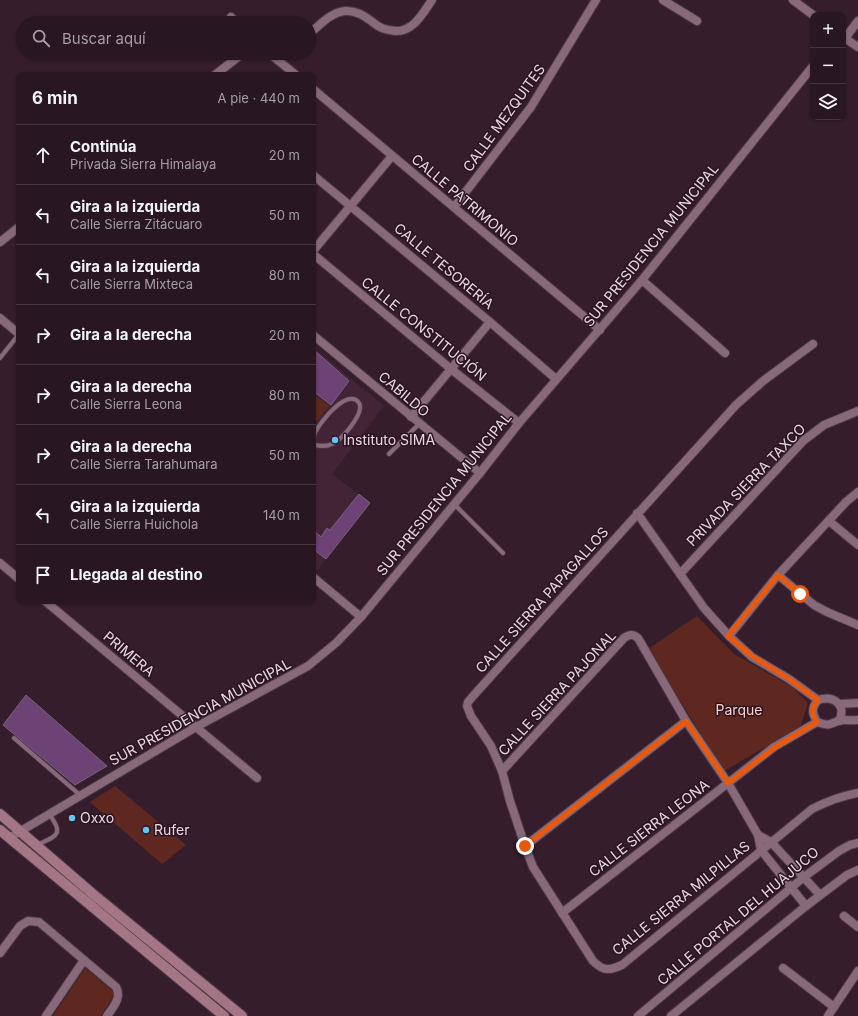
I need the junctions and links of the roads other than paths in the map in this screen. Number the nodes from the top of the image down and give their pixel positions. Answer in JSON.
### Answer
{"nodes":[{"id":1,"x":432,"y":0,"type":"edge"},
{"id":2,"x":596,"y":0,"type":"edge"},
{"id":3,"x":663,"y":0,"type":"edge"},
{"id":4,"x":794,"y":1,"type":"edge"},
{"id":5,"x":810,"y":13,"type":"edge"},
{"id":6,"x":697,"y":21,"type":"dead end"},
{"id":7,"x":858,"y":21,"type":"edge"},
{"id":8,"x":316,"y":28,"type":"edge"},
{"id":9,"x":846,"y":36,"type":"edge"},
{"id":10,"x":846,"y":40,"type":"edge"},
{"id":11,"x":858,"y":47,"type":"edge"},
{"id":12,"x":235,"y":60,"type":"edge"},
{"id":13,"x":278,"y":60,"type":"edge"},
{"id":14,"x":810,"y":70,"type":"edge"},
{"id":15,"x":219,"y":72,"type":"edge"},
{"id":16,"x":292,"y":72,"type":"edge"},
{"id":17,"x":316,"y":93,"type":"edge"},
{"id":18,"x":392,"y":156,"type":"junction"},
{"id":19,"x":316,"y":177,"type":"edge"},
{"id":20,"x":351,"y":206,"type":"junction"},
{"id":21,"x":454,"y":207,"type":"junction"},
{"id":22,"x":16,"y":229,"type":"edge"},
{"id":23,"x":0,"y":242,"type":"edge"},
{"id":24,"x":316,"y":247,"type":"edge"},
{"id":25,"x":316,"y":256,"type":"edge"},
{"id":26,"x":642,"y":280,"type":"junction"},
{"id":27,"x":0,"y":318,"type":"edge"},
{"id":28,"x":490,"y":322,"type":"junction"},
{"id":29,"x":600,"y":330,"type":"junction"},
{"id":30,"x":16,"y":331,"type":"edge"},
{"id":31,"x":16,"y":338,"type":"edge"},
{"id":32,"x":316,"y":338,"type":"edge"},
{"id":33,"x":813,"y":344,"type":"dead end"},
{"id":34,"x":725,"y":354,"type":"dead end"},
{"id":35,"x":0,"y":358,"type":"edge"},
{"id":36,"x":451,"y":369,"type":"junction"},
{"id":37,"x":556,"y":380,"type":"junction"},
{"id":38,"x":858,"y":411,"type":"edge"},
{"id":39,"x":411,"y":417,"type":"junction"},
{"id":40,"x":519,"y":423,"type":"junction"},
{"id":41,"x":419,"y":424,"type":"junction"},
{"id":42,"x":316,"y":429,"type":"edge"},
{"id":43,"x":316,"y":445,"type":"edge"},
{"id":44,"x":389,"y":454,"type":"dead end"},
{"id":45,"x":480,"y":473,"type":"junction"},
{"id":46,"x":858,"y":492,"type":"edge"},
{"id":47,"x":454,"y":504,"type":"junction"},
{"id":48,"x":637,"y":513,"type":"junction"},
{"id":49,"x":829,"y":521,"type":"junction"},
{"id":50,"x":858,"y":545,"type":"edge"},
{"id":51,"x":503,"y":553,"type":"dead end"},
{"id":52,"x":0,"y":563,"type":"edge"},
{"id":53,"x":680,"y":574,"type":"junction"},
{"id":54,"x":778,"y":575,"type":"junction"},
{"id":55,"x":16,"y":576,"type":"edge"},
{"id":56,"x":316,"y":580,"type":"edge"},
{"id":57,"x":49,"y":604,"type":"edge"},
{"id":58,"x":361,"y":617,"type":"junction"},
{"id":59,"x":858,"y":625,"type":"edge"},
{"id":60,"x":728,"y":636,"type":"junction"},
{"id":61,"x":818,"y":700,"type":"junction"},
{"id":62,"x":858,"y":703,"type":"edge"},
{"id":63,"x":840,"y":704,"type":"junction"},
{"id":64,"x":858,"y":720,"type":"edge"},
{"id":65,"x":686,"y":721,"type":"junction"},
{"id":66,"x":839,"y":721,"type":"junction"},
{"id":67,"x":817,"y":722,"type":"junction"},
{"id":68,"x":196,"y":726,"type":"junction"},
{"id":69,"x":14,"y":738,"type":"dead end"},
{"id":70,"x":502,"y":771,"type":"junction"},
{"id":71,"x":257,"y":778,"type":"dead end"},
{"id":72,"x":728,"y":783,"type":"junction"},
{"id":73,"x":858,"y":793,"type":"edge"},
{"id":74,"x":80,"y":795,"type":"junction"},
{"id":75,"x":0,"y":814,"type":"edge"},
{"id":76,"x":49,"y":814,"type":"junction"},
{"id":77,"x":0,"y":830,"type":"edge"},
{"id":78,"x":21,"y":831,"type":"junction"},
{"id":79,"x":758,"y":835,"type":"junction"},
{"id":80,"x":9,"y":838,"type":"junction"},
{"id":81,"x":771,"y":842,"type":"junction"},
{"id":82,"x":858,"y":843,"type":"edge"},
{"id":83,"x":37,"y":846,"type":"junction"},
{"id":84,"x":525,"y":846,"type":"junction"},
{"id":85,"x":761,"y":850,"type":"junction"},
{"id":86,"x":858,"y":870,"type":"edge"},
{"id":87,"x":804,"y":877,"type":"junction"},
{"id":88,"x":791,"y":887,"type":"junction"},
{"id":89,"x":820,"y":895,"type":"junction"},
{"id":90,"x":806,"y":906,"type":"junction"},
{"id":91,"x":562,"y":913,"type":"junction"},
{"id":92,"x":844,"y":916,"type":"dead end"},
{"id":93,"x":858,"y":927,"type":"edge"},
{"id":94,"x":0,"y":953,"type":"edge"},
{"id":95,"x":84,"y":960,"type":"junction"},
{"id":96,"x":783,"y":968,"type":"dead end"},
{"id":97,"x":858,"y":971,"type":"edge"},
{"id":98,"x":834,"y":1007,"type":"junction"},
{"id":99,"x":46,"y":1016,"type":"edge"},
{"id":100,"x":107,"y":1016,"type":"edge"},
{"id":101,"x":224,"y":1016,"type":"edge"},
{"id":102,"x":242,"y":1016,"type":"edge"},
{"id":103,"x":638,"y":1016,"type":"edge"},
{"id":104,"x":671,"y":1016,"type":"edge"},
{"id":105,"x":828,"y":1016,"type":"edge"}],
"edges":[{"from":1,"to":8,"type":"street"},
{"from":2,"to":21,"type":"street","name":"CALLE MEZQUITES"},
{"from":3,"to":6,"type":"street"},
{"from":4,"to":5,"type":"street"},
{"from":7,"to":9,"type":"street"},
{"from":10,"to":11,"type":"street"},
{"from":12,"to":15,"type":"street"},
{"from":13,"to":16,"type":"street"},
{"from":14,"to":26,"type":"street","name":"SUR PRESIDENCIA MUNICIPAL"},
{"from":17,"to":18,"type":"street","name":"CALLE PATRIMONIO"},
{"from":18,"to":20,"type":"street"},
{"from":18,"to":21,"type":"street","name":"CALLE PATRIMONIO"},
{"from":19,"to":20,"type":"street","name":"CALLE TESORERÍA"},
{"from":20,"to":24,"type":"street"},
{"from":20,"to":28,"type":"street","name":"CALLE TESORERÍA"},
{"from":21,"to":29,"type":"street","name":"CALLE PATRIMONIO"},
{"from":22,"to":23,"type":"street"},
{"from":25,"to":36,"type":"street","name":"CALLE CONSTITUCIÓN"},
{"from":26,"to":29,"type":"street","name":"SUR PRESIDENCIA MUNICIPAL"},
{"from":26,"to":34,"type":"street"},
{"from":27,"to":30,"type":"street"},
{"from":28,"to":36,"type":"street"},
{"from":28,"to":37,"type":"street","name":"CALLE TESORERÍA"},
{"from":29,"to":37,"type":"street","name":"SUR PRESIDENCIA MUNICIPAL"},
{"from":31,"to":35,"type":"lane"},
{"from":32,"to":39,"type":"street","name":"CABILDO"},
{"from":33,"to":48,"type":"street","name":"CALLE SIERRA PAPAGALLOS"},
{"from":36,"to":39,"type":"street"},
{"from":36,"to":40,"type":"street","name":"CALLE CONSTITUCIÓN"},
{"from":37,"to":40,"type":"street","name":"SUR PRESIDENCIA MUNICIPAL"},
{"from":38,"to":53,"type":"street","name":"PRIVADA SIERRA TAXCO"},
{"from":39,"to":41,"type":"street","name":"CABILDO"},
{"from":40,"to":45,"type":"street","name":"SUR PRESIDENCIA MUNICIPAL"},
{"from":41,"to":44,"type":"lane"},
{"from":41,"to":45,"type":"street","name":"CABILDO"},
{"from":42,"to":43,"type":"lane"},
{"from":45,"to":47,"type":"street","name":"SUR PRESIDENCIA MUNICIPAL"},
{"from":46,"to":49,"type":"street"},
{"from":47,"to":51,"type":"lane"},
{"from":47,"to":58,"type":"street","name":"SUR PRESIDENCIA MUNICIPAL"},
{"from":48,"to":53,"type":"street"},
{"from":48,"to":70,"type":"street","name":"CALLE SIERRA PAPAGALLOS"},
{"from":49,"to":50,"type":"street"},
{"from":49,"to":54,"type":"street"},
{"from":52,"to":55,"type":"street"},
{"from":53,"to":60,"type":"street"},
{"from":54,"to":59,"type":"street"},
{"from":54,"to":60,"type":"street"},
{"from":56,"to":58,"type":"street"},
{"from":57,"to":68,"type":"street","name":"PRIMERA"},
{"from":58,"to":68,"type":"street","name":"SUR PRESIDENCIA MUNICIPAL"},
{"from":60,"to":61,"type":"street"},
{"from":61,"to":63,"type":"street"},
{"from":61,"to":67,"type":"street"},
{"from":62,"to":63,"type":"street"},
{"from":63,"to":66,"type":"street"},
{"from":64,"to":66,"type":"street"},
{"from":65,"to":70,"type":"street","name":"CALLE SIERRA PAJONAL"},
{"from":65,"to":72,"type":"street"},
{"from":65,"to":84,"type":"street"},
{"from":66,"to":67,"type":"street"},
{"from":67,"to":72,"type":"street","name":"CALLE SIERRA LEONA"},
{"from":68,"to":71,"type":"street","name":"PRIMERA"},
{"from":68,"to":74,"type":"street","name":"SUR PRESIDENCIA MUNICIPAL"},
{"from":69,"to":74,"type":"lane"},
{"from":70,"to":84,"type":"street"},
{"from":72,"to":79,"type":"street"},
{"from":72,"to":91,"type":"street","name":"CALLE SIERRA LEONA"},
{"from":73,"to":81,"type":"street","name":"CALLE SIERRA MILPILLAS"},
{"from":74,"to":76,"type":"street","name":"SUR PRESIDENCIA MUNICIPAL"},
{"from":75,"to":78,"type":"street"},
{"from":76,"to":78,"type":"street","name":"SUR PRESIDENCIA MUNICIPAL"},
{"from":76,"to":83,"type":"lane"},
{"from":77,"to":80,"type":"street"},
{"from":78,"to":80,"type":"street","name":"SUR PRESIDENCIA MUNICIPAL"},
{"from":78,"to":83,"type":"street"},
{"from":79,"to":81,"type":"street"},
{"from":79,"to":85,"type":"street"},
{"from":80,"to":101,"type":"street"},
{"from":81,"to":85,"type":"street","name":"CALLE SIERRA MILPILLAS"},
{"from":81,"to":87,"type":"street"},
{"from":82,"to":87,"type":"street","name":"CALLE PORTAL DEL HUAJUCO"},
{"from":83,"to":102,"type":"street"},
{"from":84,"to":91,"type":"street"},
{"from":85,"to":88,"type":"street"},
{"from":85,"to":91,"type":"street","name":"CALLE SIERRA MILPILLAS"},
{"from":86,"to":89,"type":"street"},
{"from":87,"to":88,"type":"street","name":"CALLE PORTAL DEL HUAJUCO"},
{"from":87,"to":89,"type":"street"},
{"from":88,"to":90,"type":"street"},
{"from":88,"to":103,"type":"street","name":"CALLE PORTAL DEL HUAJUCO"},
{"from":89,"to":90,"type":"street"},
{"from":90,"to":104,"type":"street"},
{"from":92,"to":93,"type":"street"},
{"from":94,"to":95,"type":"street"},
{"from":95,"to":99,"type":"street"},
{"from":95,"to":100,"type":"street"},
{"from":96,"to":98,"type":"street"},
{"from":97,"to":98,"type":"street"},
{"from":98,"to":105,"type":"street"}]}
